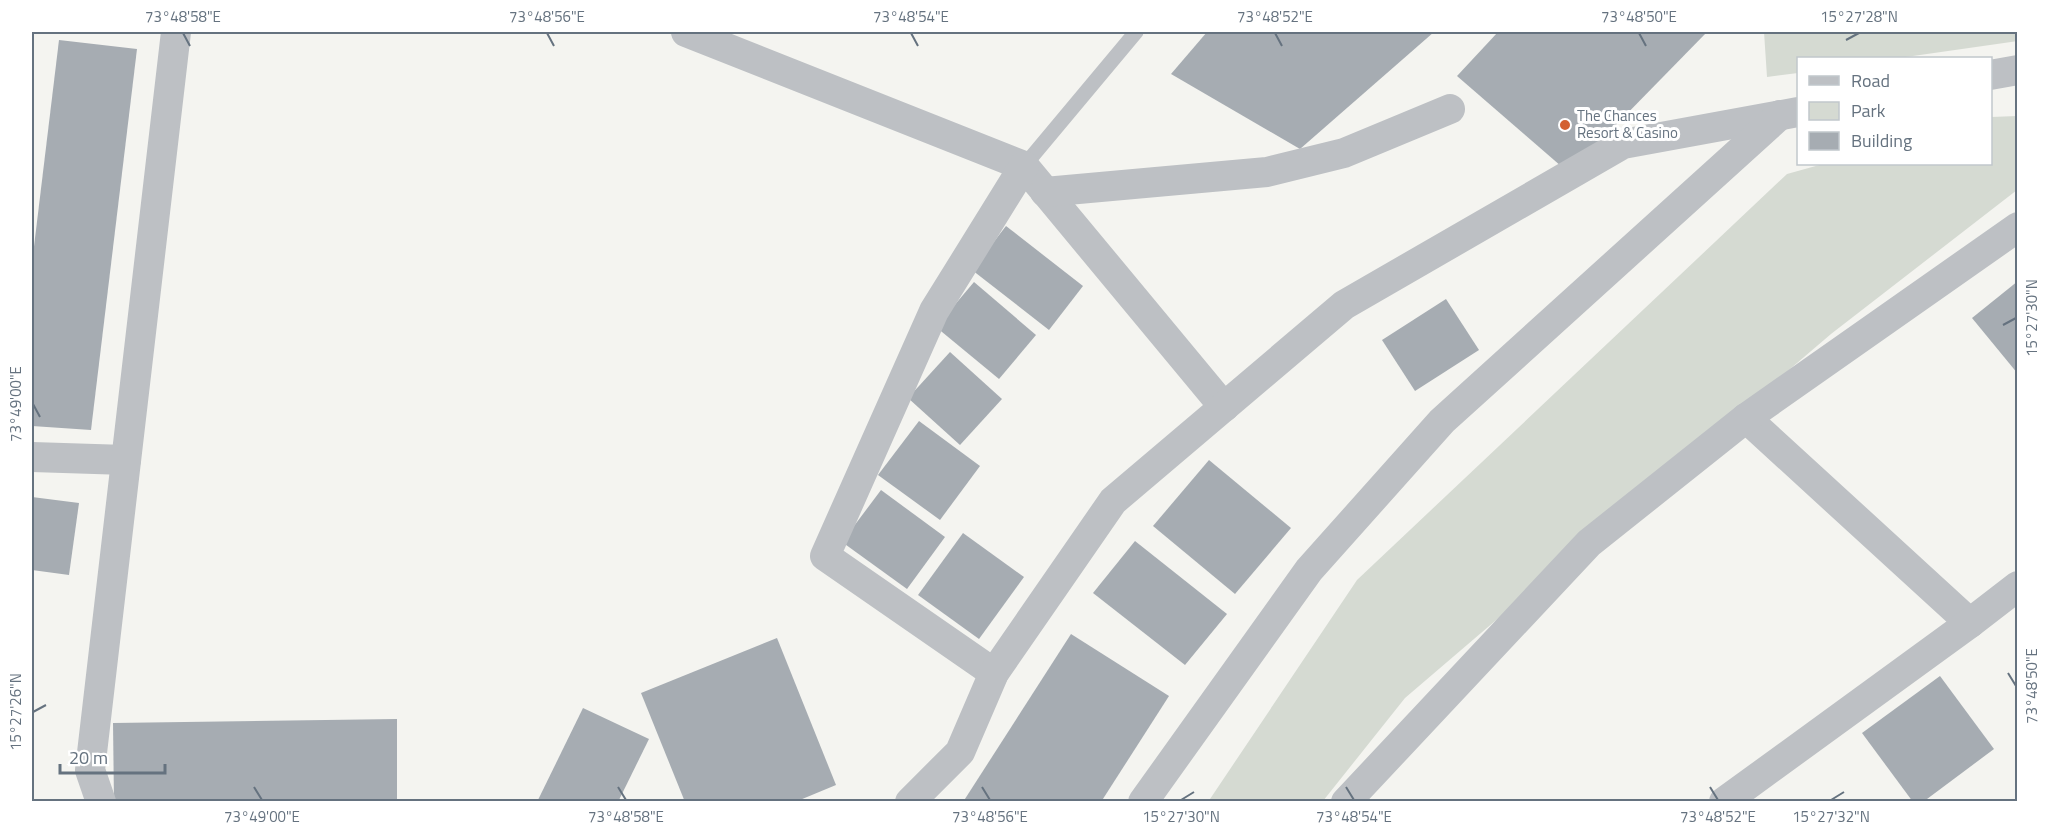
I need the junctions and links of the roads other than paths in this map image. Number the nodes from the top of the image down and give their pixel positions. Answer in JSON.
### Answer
{"nodes":[{"id":1,"x":176,"y":32,"type":"edge"},
{"id":2,"x":686,"y":32,"type":"edge"},
{"id":3,"x":1136,"y":32,"type":"edge"},
{"id":4,"x":2018,"y":70,"type":"edge"},
{"id":5,"x":1992,"y":75,"type":"edge"},
{"id":6,"x":1450,"y":109,"type":"dead end"},
{"id":7,"x":1789,"y":114,"type":"edge"},
{"id":8,"x":1023,"y":166,"type":"junction"},
{"id":9,"x":1045,"y":192,"type":"junction"},
{"id":10,"x":2018,"y":227,"type":"edge"},
{"id":11,"x":1224,"y":407,"type":"junction"},
{"id":12,"x":1746,"y":418,"type":"junction"},
{"id":13,"x":32,"y":457,"type":"edge"},
{"id":14,"x":126,"y":460,"type":"junction"},
{"id":15,"x":2018,"y":586,"type":"edge"},
{"id":16,"x":1970,"y":623,"type":"junction"},
{"id":17,"x":994,"y":673,"type":"junction"},
{"id":18,"x":100,"y":801,"type":"edge"},
{"id":19,"x":910,"y":801,"type":"edge"},
{"id":20,"x":1143,"y":801,"type":"edge"},
{"id":21,"x":1346,"y":801,"type":"edge"},
{"id":22,"x":1724,"y":801,"type":"edge"}],
"edges":[{"from":1,"to":14,"type":"street"},
{"from":2,"to":8,"type":"street"},
{"from":3,"to":8,"type":"lane"},
{"from":4,"to":5,"type":"street"},
{"from":6,"to":9,"type":"street"},
{"from":7,"to":11,"type":"street"},
{"from":7,"to":20,"type":"street"},
{"from":8,"to":9,"type":"street"},
{"from":8,"to":17,"type":"street"},
{"from":9,"to":11,"type":"street"},
{"from":10,"to":12,"type":"street"},
{"from":11,"to":17,"type":"street"},
{"from":12,"to":16,"type":"street"},
{"from":12,"to":21,"type":"street"},
{"from":13,"to":14,"type":"street"},
{"from":14,"to":18,"type":"street"},
{"from":15,"to":16,"type":"street"},
{"from":16,"to":22,"type":"street"},
{"from":17,"to":19,"type":"street"}]}
